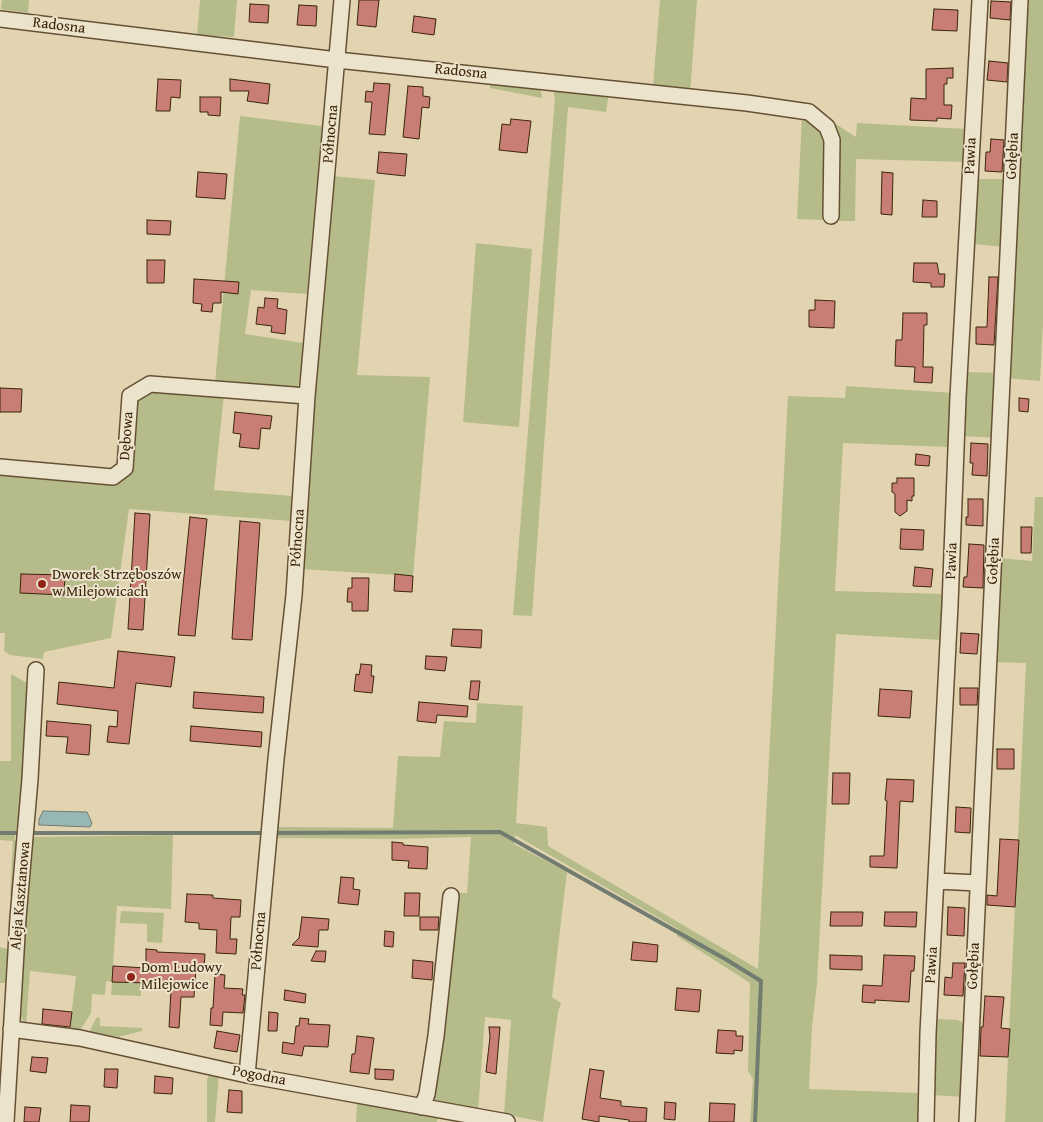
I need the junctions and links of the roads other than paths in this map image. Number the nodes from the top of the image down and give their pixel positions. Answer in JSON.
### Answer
{"nodes":[{"id":1,"x":342,"y":0,"type":"edge"},
{"id":2,"x":980,"y":0,"type":"edge"},
{"id":3,"x":1020,"y":0,"type":"edge"},
{"id":4,"x":0,"y":18,"type":"edge"},
{"id":5,"x":337,"y":60,"type":"junction"},
{"id":6,"x":831,"y":216,"type":"dead end"},
{"id":7,"x":307,"y":396,"type":"junction"},
{"id":8,"x":0,"y":467,"type":"edge"},
{"id":9,"x":36,"y":670,"type":"dead end"},
{"id":10,"x":937,"y":881,"type":"junction"},
{"id":11,"x":978,"y":883,"type":"junction"},
{"id":12,"x":451,"y":896,"type":"dead end"},
{"id":13,"x":7,"y":986,"type":"edge"},
{"id":14,"x":11,"y":1029,"type":"junction"},
{"id":15,"x":247,"y":1075,"type":"junction"},
{"id":16,"x":422,"y":1106,"type":"junction"},
{"id":17,"x":6,"y":1122,"type":"edge"},
{"id":18,"x":508,"y":1122,"type":"edge"},
{"id":19,"x":926,"y":1122,"type":"edge"},
{"id":20,"x":967,"y":1122,"type":"edge"}],
"edges":[{"from":1,"to":5,"type":"street","name":"Północna"},
{"from":2,"to":10,"type":"street","name":"Pawia"},
{"from":3,"to":11,"type":"street","name":"Gołębia"},
{"from":4,"to":5,"type":"street","name":"Radosna"},
{"from":5,"to":6,"type":"street","name":"Radosna"},
{"from":5,"to":7,"type":"street","name":"Północna"},
{"from":7,"to":8,"type":"street","name":"Dębowa"},
{"from":7,"to":15,"type":"street","name":"Północna"},
{"from":9,"to":13,"type":"street","name":"Aleja Kasztanowa"},
{"from":10,"to":11,"type":"street"},
{"from":10,"to":19,"type":"street","name":"Pawia"},
{"from":11,"to":20,"type":"street","name":"Gołębia"},
{"from":12,"to":16,"type":"street"},
{"from":13,"to":14,"type":"street","name":"Aleja Kasztanowa"},
{"from":14,"to":15,"type":"street","name":"Pogodna"},
{"from":14,"to":17,"type":"street","name":"Aleja Kasztanowa"},
{"from":15,"to":16,"type":"street","name":"Pogodna"},
{"from":16,"to":18,"type":"street","name":"Pogodna"}]}
